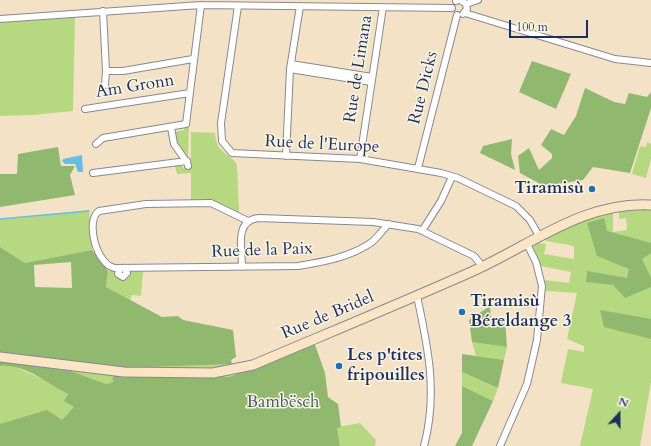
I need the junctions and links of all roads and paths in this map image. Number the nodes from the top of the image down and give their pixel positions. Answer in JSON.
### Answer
{"nodes":[{"id":1,"x":458,"y":0,"type":"edge"},
{"id":2,"x":478,"y":0,"type":"edge"},
{"id":3,"x":466,"y":4,"type":"junction"},
{"id":4,"x":201,"y":5,"type":"junction"},
{"id":5,"x":238,"y":6,"type":"junction"},
{"id":6,"x":300,"y":6,"type":"junction"},
{"id":7,"x":383,"y":7,"type":"junction"},
{"id":8,"x":452,"y":8,"type":"junction"},
{"id":9,"x":103,"y":10,"type":"junction"},
{"id":10,"x":465,"y":13,"type":"junction"},
{"id":11,"x":457,"y":15,"type":"junction"},
{"id":12,"x":0,"y":19,"type":"edge"},
{"id":13,"x":194,"y":59,"type":"junction"},
{"id":14,"x":651,"y":63,"type":"edge"},
{"id":15,"x":290,"y":67,"type":"junction"},
{"id":16,"x":106,"y":71,"type":"junction"},
{"id":17,"x":372,"y":80,"type":"junction"},
{"id":18,"x":105,"y":85,"type":"dead end"},
{"id":19,"x":190,"y":92,"type":"junction"},
{"id":20,"x":85,"y":110,"type":"dead end"},
{"id":21,"x":170,"y":127,"type":"junction"},
{"id":22,"x":96,"y":144,"type":"dead end"},
{"id":23,"x":286,"y":156,"type":"junction"},
{"id":24,"x":360,"y":159,"type":"junction"},
{"id":25,"x":418,"y":168,"type":"junction"},
{"id":26,"x":93,"y":173,"type":"dead end"},
{"id":27,"x":452,"y":177,"type":"junction"},
{"id":28,"x":651,"y":205,"type":"edge"},
{"id":29,"x":248,"y":221,"type":"junction"},
{"id":30,"x":389,"y":224,"type":"junction"},
{"id":31,"x":422,"y":231,"type":"junction"},
{"id":32,"x":539,"y":236,"type":"junction"},
{"id":33,"x":527,"y":244,"type":"junction"},
{"id":34,"x":242,"y":267,"type":"junction"},
{"id":35,"x":483,"y":267,"type":"junction"},
{"id":36,"x":417,"y":296,"type":"junction"},
{"id":37,"x":0,"y":357,"type":"edge"},
{"id":38,"x":424,"y":446,"type":"edge"},
{"id":39,"x":500,"y":446,"type":"edge"}],
"edges":[{"from":1,"to":3,"type":"street"},
{"from":1,"to":8,"type":"street"},
{"from":2,"to":3,"type":"street"},
{"from":3,"to":10,"type":"street"},
{"from":4,"to":5,"type":"street"},
{"from":4,"to":9,"type":"street"},
{"from":4,"to":13,"type":"street","name":"Am Gronn"},
{"from":5,"to":6,"type":"street"},
{"from":5,"to":23,"type":"street","name":"Rue de l'Europe"},
{"from":6,"to":7,"type":"street"},
{"from":6,"to":15,"type":"street"},
{"from":7,"to":8,"type":"street"},
{"from":7,"to":17,"type":"street","name":"Rue de Limana"},
{"from":8,"to":11,"type":"street"},
{"from":9,"to":12,"type":"street"},
{"from":9,"to":16,"type":"street"},
{"from":10,"to":11,"type":"street"},
{"from":10,"to":14,"type":"street"},
{"from":11,"to":25,"type":"street","name":"Rue Dicks"},
{"from":13,"to":16,"type":"street"},
{"from":13,"to":19,"type":"street","name":"Am Gronn"},
{"from":15,"to":17,"type":"street"},
{"from":15,"to":23,"type":"street"},
{"from":16,"to":18,"type":"street"},
{"from":17,"to":24,"type":"street","name":"Rue de Limana"},
{"from":19,"to":20,"type":"street","name":"Am Gronn"},
{"from":19,"to":21,"type":"street","name":"Am Gronn"},
{"from":21,"to":22,"type":"street","name":"Am Gronn"},
{"from":21,"to":26,"type":"street"},
{"from":23,"to":24,"type":"street","name":"Rue de l'Europe"},
{"from":24,"to":25,"type":"street","name":"Rue de l'Europe"},
{"from":25,"to":27,"type":"street","name":"Rue de l'Europe"},
{"from":27,"to":31,"type":"street"},
{"from":27,"to":32,"type":"street","name":"Rue de l'Europe"},
{"from":28,"to":32,"type":"main road","name":"Rue de Bridel"},
{"from":29,"to":30,"type":"street"},
{"from":29,"to":34,"type":"street"},
{"from":29,"to":34,"type":"street","name":"Rue de la Paix"},
{"from":30,"to":31,"type":"street"},
{"from":30,"to":34,"type":"street","name":"Rue de la Paix"},
{"from":31,"to":35,"type":"street"},
{"from":32,"to":33,"type":"main road","name":"Rue de Bridel"},
{"from":33,"to":35,"type":"main road","name":"Rue de Bridel"},
{"from":33,"to":39,"type":"street"},
{"from":35,"to":36,"type":"main road","name":"Rue de Bridel"},
{"from":36,"to":37,"type":"main road","name":"Rue de Bridel"},
{"from":36,"to":38,"type":"street"}]}
